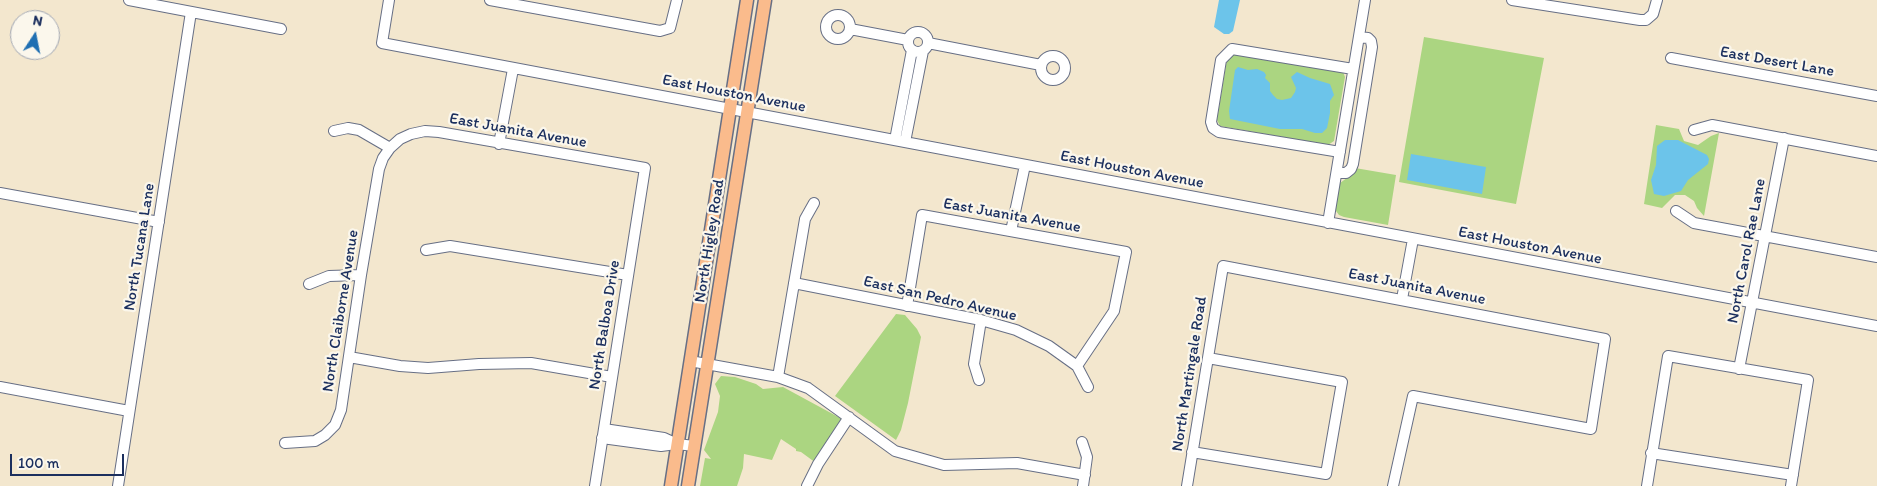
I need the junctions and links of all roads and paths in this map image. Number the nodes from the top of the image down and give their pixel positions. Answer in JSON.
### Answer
{"nodes":[{"id":1,"x":128,"y":0,"type":"edge"},
{"id":2,"x":389,"y":0,"type":"edge"},
{"id":3,"x":490,"y":0,"type":"edge"},
{"id":4,"x":677,"y":0,"type":"edge"},
{"id":5,"x":747,"y":0,"type":"edge"},
{"id":6,"x":765,"y":0,"type":"edge"},
{"id":7,"x":1365,"y":0,"type":"edge"},
{"id":8,"x":1512,"y":0,"type":"edge"},
{"id":9,"x":1657,"y":0,"type":"edge"},
{"id":10,"x":191,"y":12,"type":"junction"},
{"id":11,"x":281,"y":29,"type":"dead end"},
{"id":12,"x":850,"y":29,"type":"dead end"},
{"id":13,"x":1359,"y":37,"type":"junction"},
{"id":14,"x":910,"y":45,"type":"junction"},
{"id":15,"x":926,"y":47,"type":"junction"},
{"id":16,"x":1671,"y":58,"type":"dead end"},
{"id":17,"x":1040,"y":65,"type":"dead end"},
{"id":18,"x":513,"y":69,"type":"junction"},
{"id":19,"x":1354,"y":69,"type":"junction"},
{"id":20,"x":1877,"y":96,"type":"edge"},
{"id":21,"x":730,"y":109,"type":"junction"},
{"id":22,"x":747,"y":112,"type":"junction"},
{"id":23,"x":1694,"y":130,"type":"dead end"},
{"id":24,"x":334,"y":131,"type":"dead end"},
{"id":25,"x":1784,"y":138,"type":"junction"},
{"id":26,"x":900,"y":141,"type":"junction"},
{"id":27,"x":499,"y":144,"type":"junction"},
{"id":28,"x":390,"y":148,"type":"junction"},
{"id":29,"x":1340,"y":152,"type":"junction"},
{"id":30,"x":1877,"y":156,"type":"edge"},
{"id":31,"x":1025,"y":165,"type":"junction"},
{"id":32,"x":645,"y":168,"type":"joint"},
{"id":33,"x":1337,"y":173,"type":"junction"},
{"id":34,"x":0,"y":193,"type":"edge"},
{"id":35,"x":814,"y":203,"type":"dead end"},
{"id":36,"x":1676,"y":211,"type":"dead end"},
{"id":37,"x":159,"y":222,"type":"junction"},
{"id":38,"x":1328,"y":223,"type":"junction"},
{"id":39,"x":1011,"y":231,"type":"junction"},
{"id":40,"x":1765,"y":237,"type":"junction"},
{"id":41,"x":1413,"y":239,"type":"junction"},
{"id":42,"x":426,"y":250,"type":"dead end"},
{"id":43,"x":1877,"y":257,"type":"edge"},
{"id":44,"x":1223,"y":266,"type":"joint"},
{"id":45,"x":361,"y":275,"type":"junction"},
{"id":46,"x":628,"y":275,"type":"junction"},
{"id":47,"x":794,"y":282,"type":"junction"},
{"id":48,"x":309,"y":284,"type":"dead end"},
{"id":49,"x":1402,"y":299,"type":"junction"},
{"id":50,"x":1752,"y":302,"type":"junction"},
{"id":51,"x":907,"y":306,"type":"junction"},
{"id":52,"x":981,"y":320,"type":"junction"},
{"id":53,"x":1877,"y":326,"type":"edge"},
{"id":54,"x":349,"y":357,"type":"junction"},
{"id":55,"x":1208,"y":358,"type":"junction"},
{"id":56,"x":690,"y":361,"type":"junction"},
{"id":57,"x":708,"y":364,"type":"junction"},
{"id":58,"x":1077,"y":366,"type":"junction"},
{"id":59,"x":1740,"y":369,"type":"junction"},
{"id":60,"x":612,"y":376,"type":"junction"},
{"id":61,"x":778,"y":377,"type":"junction"},
{"id":62,"x":978,"y":380,"type":"dead end"},
{"id":63,"x":0,"y":387,"type":"edge"},
{"id":64,"x":1088,"y":387,"type":"dead end"},
{"id":65,"x":129,"y":411,"type":"junction"},
{"id":66,"x":849,"y":418,"type":"junction"},
{"id":67,"x":603,"y":433,"type":"junction"},
{"id":68,"x":1082,"y":442,"type":"dead end"},
{"id":69,"x":285,"y":443,"type":"dead end"},
{"id":70,"x":677,"y":444,"type":"junction"},
{"id":71,"x":694,"y":446,"type":"junction"},
{"id":72,"x":1192,"y":452,"type":"junction"},
{"id":73,"x":1651,"y":454,"type":"junction"},
{"id":74,"x":1085,"y":475,"type":"junction"},
{"id":75,"x":1792,"y":481,"type":"edge"},
{"id":76,"x":118,"y":486,"type":"edge"},
{"id":77,"x":595,"y":486,"type":"edge"},
{"id":78,"x":671,"y":486,"type":"edge"},
{"id":79,"x":688,"y":486,"type":"edge"},
{"id":80,"x":807,"y":486,"type":"edge"},
{"id":81,"x":1083,"y":486,"type":"edge"},
{"id":82,"x":1186,"y":486,"type":"edge"},
{"id":83,"x":1393,"y":486,"type":"edge"},
{"id":84,"x":1647,"y":486,"type":"edge"}],
"edges":[{"from":1,"to":10,"type":"street"},
{"from":2,"to":18,"type":"street","name":"East Houston Avenue"},
{"from":3,"to":4,"type":"street"},
{"from":5,"to":21,"type":"main road","name":"North Higley Road"},
{"from":6,"to":22,"type":"main road","name":"North Higley Road"},
{"from":7,"to":13,"type":"street"},
{"from":8,"to":9,"type":"street"},
{"from":10,"to":11,"type":"street"},
{"from":10,"to":37,"type":"street","name":"North Tucana Lane"},
{"from":12,"to":14,"type":"street"},
{"from":13,"to":19,"type":"street"},
{"from":13,"to":33,"type":"street"},
{"from":14,"to":15,"type":"street"},
{"from":14,"to":15,"type":"street"},
{"from":14,"to":26,"type":"street"},
{"from":15,"to":17,"type":"street"},
{"from":15,"to":26,"type":"street"},
{"from":16,"to":20,"type":"street","name":"East Desert Lane"},
{"from":18,"to":21,"type":"street","name":"East Houston Avenue"},
{"from":18,"to":27,"type":"street"},
{"from":19,"to":29,"type":"street"},
{"from":19,"to":29,"type":"street"},
{"from":21,"to":22,"type":"street","name":"East Houston Avenue"},
{"from":21,"to":56,"type":"main road","name":"North Higley Road"},
{"from":22,"to":26,"type":"street","name":"East Houston Avenue"},
{"from":22,"to":57,"type":"main road","name":"North Higley Road"},
{"from":23,"to":25,"type":"street"},
{"from":24,"to":28,"type":"street"},
{"from":25,"to":30,"type":"street"},
{"from":25,"to":40,"type":"street","name":"North Carol Rae Lane"},
{"from":26,"to":31,"type":"street","name":"East Houston Avenue"},
{"from":27,"to":28,"type":"street","name":"East Juanita Avenue"},
{"from":27,"to":32,"type":"street","name":"East Juanita Avenue"},
{"from":28,"to":45,"type":"street","name":"North Claiborne Avenue"},
{"from":29,"to":33,"type":"street"},
{"from":31,"to":38,"type":"street","name":"East Houston Avenue"},
{"from":31,"to":39,"type":"street"},
{"from":32,"to":46,"type":"street","name":"North Balboa Drive"},
{"from":33,"to":38,"type":"street"},
{"from":34,"to":37,"type":"street"},
{"from":35,"to":47,"type":"street"},
{"from":36,"to":40,"type":"street"},
{"from":37,"to":65,"type":"street","name":"North Tucana Lane"},
{"from":38,"to":41,"type":"street","name":"East Houston Avenue"},
{"from":39,"to":51,"type":"street","name":"East Juanita Avenue"},
{"from":39,"to":58,"type":"street","name":"East Juanita Avenue"},
{"from":40,"to":43,"type":"street"},
{"from":40,"to":50,"type":"street","name":"North Carol Rae Lane"},
{"from":41,"to":49,"type":"street"},
{"from":41,"to":50,"type":"street","name":"East Houston Avenue"},
{"from":42,"to":46,"type":"street"},
{"from":44,"to":49,"type":"street","name":"East Juanita Avenue"},
{"from":44,"to":55,"type":"street","name":"North Martingale Road"},
{"from":45,"to":48,"type":"street"},
{"from":45,"to":54,"type":"street","name":"North Claiborne Avenue"},
{"from":46,"to":60,"type":"street","name":"North Balboa Drive"},
{"from":47,"to":51,"type":"street","name":"East San Pedro Avenue"},
{"from":47,"to":61,"type":"street"},
{"from":49,"to":83,"type":"street","name":"East Juanita Avenue"},
{"from":50,"to":53,"type":"street","name":"East Houston Avenue"},
{"from":50,"to":59,"type":"street","name":"North Carol Rae Lane"},
{"from":51,"to":52,"type":"street","name":"East San Pedro Avenue"},
{"from":52,"to":58,"type":"street","name":"East San Pedro Avenue"},
{"from":52,"to":62,"type":"street"},
{"from":54,"to":60,"type":"street"},
{"from":54,"to":69,"type":"street","name":"North Claiborne Avenue"},
{"from":55,"to":72,"type":"street","name":"North Martingale Road"},
{"from":55,"to":72,"type":"street"},
{"from":56,"to":57,"type":"street"},
{"from":56,"to":70,"type":"main road","name":"North Higley Road"},
{"from":57,"to":61,"type":"street"},
{"from":57,"to":71,"type":"main road","name":"North Higley Road"},
{"from":58,"to":64,"type":"street","name":"East San Pedro Avenue"},
{"from":59,"to":73,"type":"street"},
{"from":59,"to":75,"type":"street"},
{"from":60,"to":67,"type":"street","name":"North Balboa Drive"},
{"from":61,"to":66,"type":"street"},
{"from":63,"to":65,"type":"street"},
{"from":65,"to":76,"type":"street","name":"North Tucana Lane"},
{"from":66,"to":74,"type":"street"},
{"from":66,"to":80,"type":"street"},
{"from":67,"to":70,"type":"street"},
{"from":67,"to":77,"type":"street","name":"North Balboa Drive"},
{"from":68,"to":74,"type":"street"},
{"from":70,"to":71,"type":"street"},
{"from":70,"to":78,"type":"main road","name":"North Higley Road"},
{"from":71,"to":79,"type":"main road","name":"North Higley Road"},
{"from":72,"to":82,"type":"street","name":"North Martingale Road"},
{"from":73,"to":75,"type":"street"},
{"from":73,"to":84,"type":"street"},
{"from":74,"to":81,"type":"street"}]}
